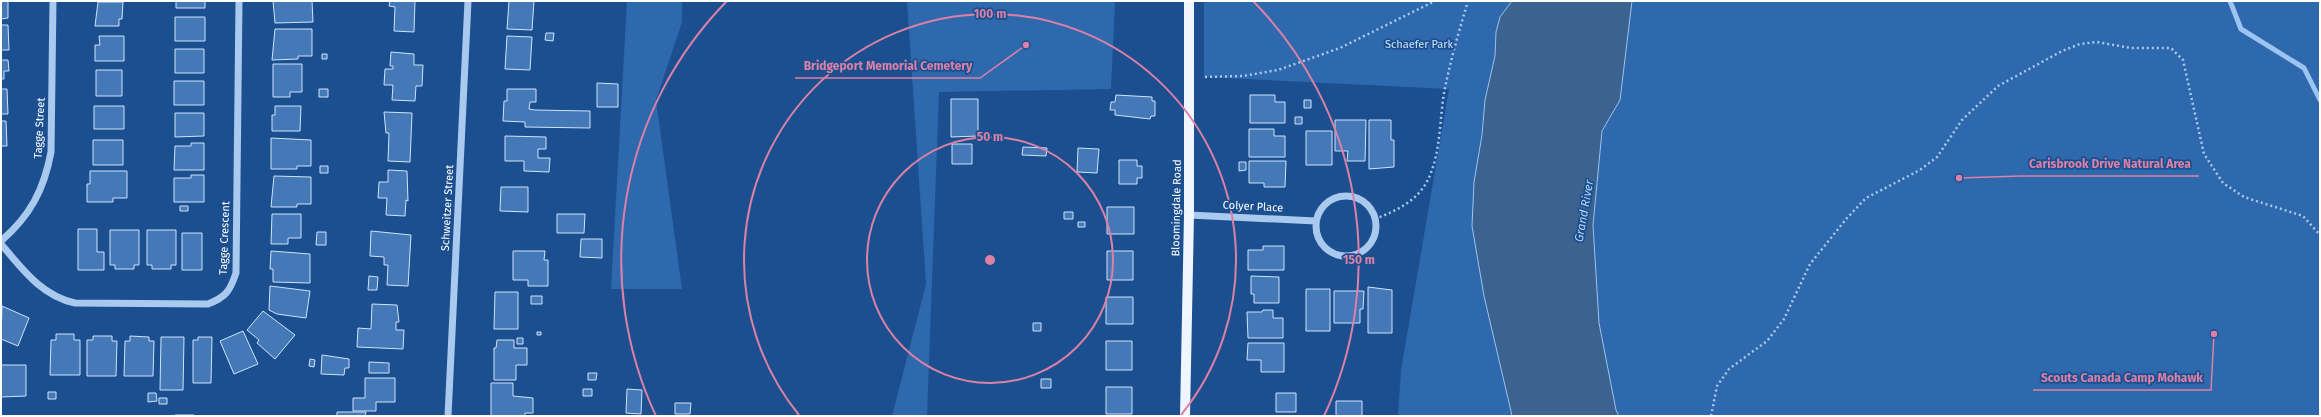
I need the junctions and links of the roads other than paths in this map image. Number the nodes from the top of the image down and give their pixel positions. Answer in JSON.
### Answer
{"nodes":[{"id":1,"x":54,"y":1,"type":"edge"},
{"id":2,"x":238,"y":1,"type":"edge"},
{"id":3,"x":468,"y":1,"type":"edge"},
{"id":4,"x":1189,"y":1,"type":"edge"},
{"id":5,"x":1189,"y":215,"type":"junction"},
{"id":6,"x":1316,"y":221,"type":"junction"},
{"id":7,"x":1,"y":243,"type":"edge"},
{"id":8,"x":448,"y":416,"type":"edge"},
{"id":9,"x":1185,"y":416,"type":"edge"}],
"edges":[{"from":1,"to":7,"type":"street","name":"Tagge Street"},
{"from":2,"to":7,"type":"street","name":"Tagge Crescent"},
{"from":3,"to":8,"type":"street","name":"Schweitzer Street"},
{"from":4,"to":5,"type":"main road","name":"Bloomingdale Road"},
{"from":5,"to":6,"type":"street","name":"Colyer Place"},
{"from":5,"to":9,"type":"main road","name":"Bloomingdale Road"},
{"from":6,"to":6,"type":"street"}]}
